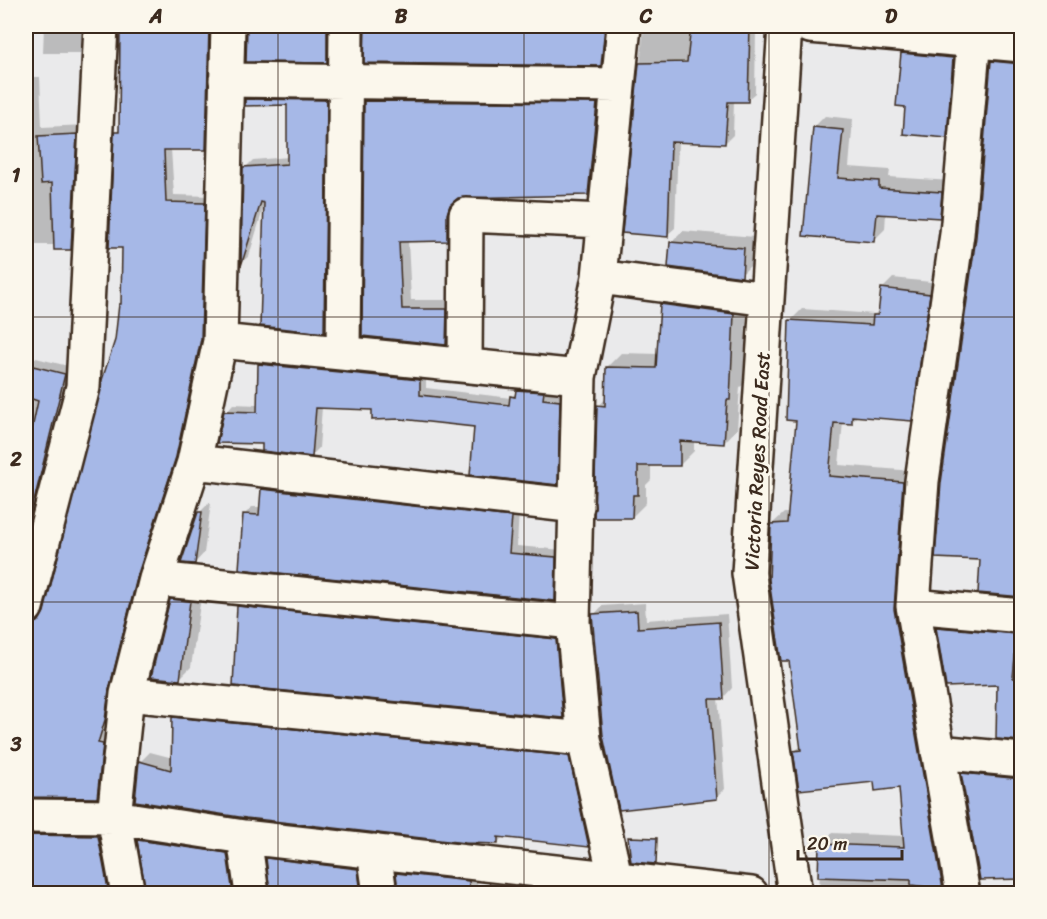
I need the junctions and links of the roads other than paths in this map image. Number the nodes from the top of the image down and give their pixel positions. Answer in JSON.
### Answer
{"nodes":[{"id":1,"x":101,"y":26,"type":"edge"},
{"id":2,"x":228,"y":26,"type":"edge"},
{"id":3,"x":346,"y":26,"type":"edge"},
{"id":4,"x":624,"y":26,"type":"edge"},
{"id":5,"x":785,"y":26,"type":"edge"},
{"id":6,"x":810,"y":26,"type":"edge"},
{"id":7,"x":974,"y":33,"type":"edge"},
{"id":8,"x":1022,"y":45,"type":"edge"},
{"id":9,"x":226,"y":80,"type":"junction"},
{"id":10,"x":346,"y":81,"type":"junction"},
{"id":11,"x":618,"y":85,"type":"junction"},
{"id":12,"x":604,"y":221,"type":"junction"},
{"id":13,"x":599,"y":277,"type":"junction"},
{"id":14,"x":767,"y":299,"type":"junction"},
{"id":15,"x":220,"y":341,"type":"junction"},
{"id":16,"x":343,"y":353,"type":"junction"},
{"id":17,"x":465,"y":365,"type":"junction"},
{"id":18,"x":579,"y":377,"type":"junction"},
{"id":19,"x":194,"y":462,"type":"junction"},
{"id":20,"x":577,"y":506,"type":"junction"},
{"id":21,"x":156,"y":579,"type":"junction"},
{"id":22,"x":913,"y":606,"type":"junction"},
{"id":23,"x":26,"y":607,"type":"edge"},
{"id":24,"x":1022,"y":615,"type":"edge"},
{"id":25,"x":573,"y":622,"type":"junction"},
{"id":26,"x":127,"y":694,"type":"junction"},
{"id":27,"x":584,"y":739,"type":"junction"},
{"id":28,"x":938,"y":752,"type":"junction"},
{"id":29,"x":1022,"y":760,"type":"edge"},
{"id":30,"x":26,"y":816,"type":"edge"},
{"id":31,"x":114,"y":817,"type":"junction"},
{"id":32,"x":244,"y":837,"type":"junction"},
{"id":33,"x":374,"y":851,"type":"junction"},
{"id":34,"x":490,"y":879,"type":"edge"},
{"id":35,"x":618,"y":887,"type":"edge"},
{"id":36,"x":128,"y":894,"type":"edge"},
{"id":37,"x":252,"y":894,"type":"edge"},
{"id":38,"x":380,"y":894,"type":"edge"},
{"id":39,"x":751,"y":894,"type":"edge"},
{"id":40,"x":795,"y":894,"type":"edge"},
{"id":41,"x":963,"y":894,"type":"edge"}],
"edges":[{"from":1,"to":23,"type":"street"},
{"from":2,"to":9,"type":"street"},
{"from":3,"to":10,"type":"street"},
{"from":4,"to":11,"type":"street"},
{"from":5,"to":14,"type":"street","name":"Victoria Reyes Road East"},
{"from":6,"to":7,"type":"street"},
{"from":7,"to":8,"type":"street"},
{"from":7,"to":22,"type":"street"},
{"from":9,"to":10,"type":"street"},
{"from":9,"to":15,"type":"street"},
{"from":10,"to":11,"type":"street"},
{"from":10,"to":16,"type":"street"},
{"from":11,"to":12,"type":"street"},
{"from":12,"to":13,"type":"street"},
{"from":12,"to":17,"type":"street"},
{"from":13,"to":14,"type":"street"},
{"from":13,"to":18,"type":"street"},
{"from":14,"to":40,"type":"street","name":"Victoria Reyes Road East"},
{"from":15,"to":16,"type":"street"},
{"from":15,"to":19,"type":"street"},
{"from":16,"to":17,"type":"street"},
{"from":17,"to":18,"type":"street"},
{"from":18,"to":20,"type":"street"},
{"from":19,"to":20,"type":"street"},
{"from":19,"to":21,"type":"street"},
{"from":20,"to":25,"type":"street"},
{"from":21,"to":25,"type":"street"},
{"from":21,"to":26,"type":"street"},
{"from":22,"to":24,"type":"street"},
{"from":22,"to":28,"type":"street"},
{"from":25,"to":27,"type":"street"},
{"from":26,"to":27,"type":"street"},
{"from":26,"to":31,"type":"street"},
{"from":27,"to":35,"type":"street"},
{"from":28,"to":29,"type":"street"},
{"from":28,"to":41,"type":"street"},
{"from":30,"to":31,"type":"street"},
{"from":31,"to":32,"type":"street"},
{"from":31,"to":36,"type":"street"},
{"from":32,"to":33,"type":"street"},
{"from":32,"to":37,"type":"street"},
{"from":33,"to":34,"type":"street"},
{"from":33,"to":38,"type":"street"},
{"from":34,"to":35,"type":"street"},
{"from":35,"to":39,"type":"street"}]}
